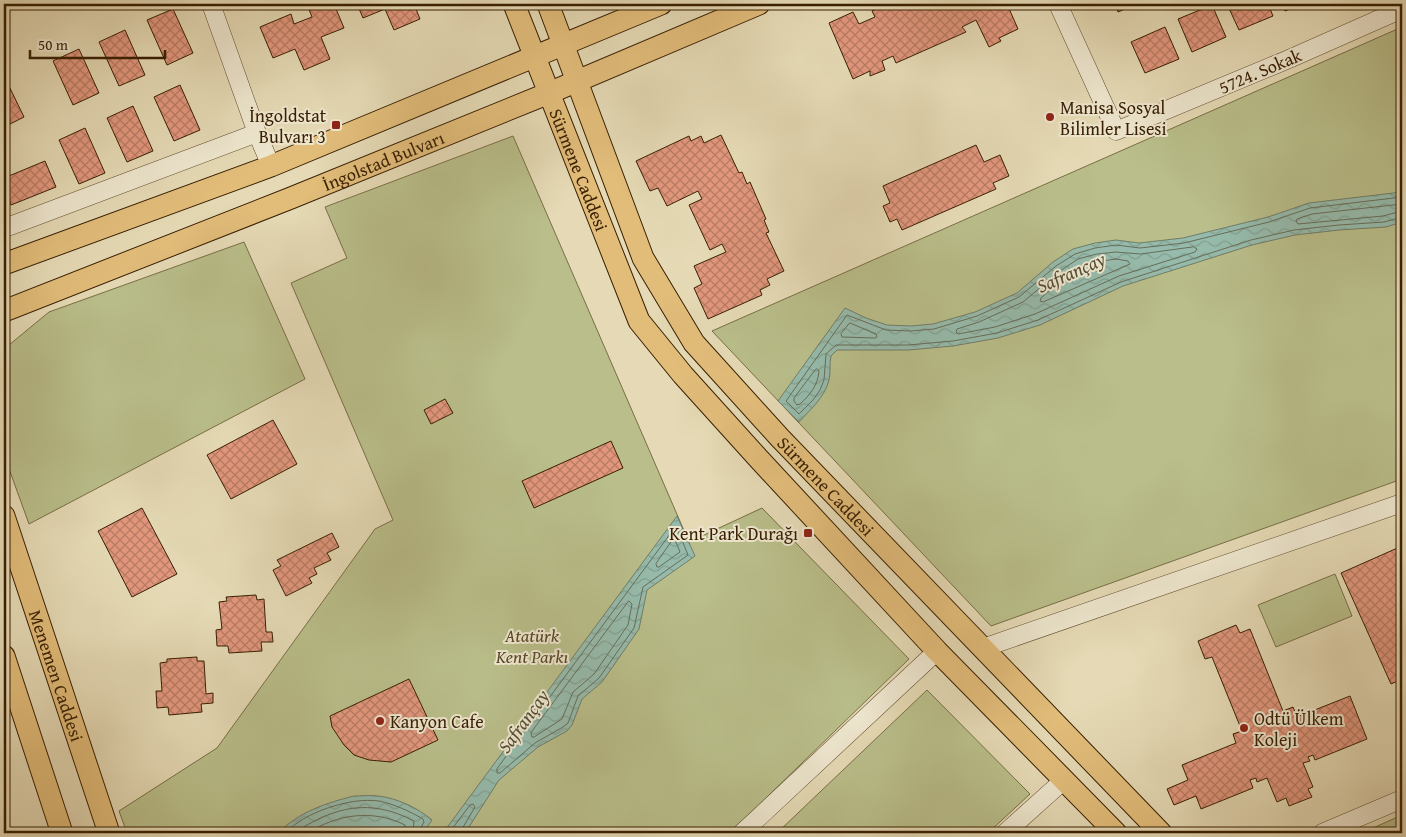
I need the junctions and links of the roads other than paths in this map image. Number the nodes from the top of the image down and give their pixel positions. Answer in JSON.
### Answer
{"nodes":[{"id":1,"x":211,"y":4,"type":"edge"},
{"id":2,"x":514,"y":4,"type":"edge"},
{"id":3,"x":548,"y":4,"type":"edge"},
{"id":4,"x":661,"y":4,"type":"edge"},
{"id":5,"x":760,"y":4,"type":"edge"},
{"id":6,"x":1058,"y":4,"type":"edge"},
{"id":7,"x":1402,"y":9,"type":"edge"},
{"id":8,"x":564,"y":44,"type":"junction"},
{"id":9,"x":535,"y":57,"type":"junction"},
{"id":10,"x":577,"y":80,"type":"junction"},
{"id":11,"x":549,"y":93,"type":"junction"},
{"id":12,"x":257,"y":133,"type":"junction"},
{"id":13,"x":271,"y":166,"type":"junction"},
{"id":14,"x":4,"y":226,"type":"edge"},
{"id":15,"x":4,"y":264,"type":"edge"},
{"id":16,"x":4,"y":311,"type":"edge"},
{"id":17,"x":780,"y":438,"type":"junction"},
{"id":18,"x":758,"y":458,"type":"junction"},
{"id":19,"x":1402,"y":503,"type":"edge"},
{"id":20,"x":4,"y":516,"type":"edge"},
{"id":21,"x":937,"y":651,"type":"junction"},
{"id":22,"x":986,"y":651,"type":"junction"},
{"id":23,"x":4,"y":656,"type":"edge"},
{"id":24,"x":964,"y":678,"type":"junction"},
{"id":25,"x":1064,"y":780,"type":"junction"},
{"id":26,"x":1402,"y":799,"type":"edge"},
{"id":27,"x":62,"y":833,"type":"edge"},
{"id":28,"x":108,"y":833,"type":"edge"},
{"id":29,"x":742,"y":833,"type":"edge"},
{"id":30,"x":1006,"y":833,"type":"edge"},
{"id":31,"x":1116,"y":833,"type":"edge"},
{"id":32,"x":1161,"y":833,"type":"edge"},
{"id":33,"x":1322,"y":833,"type":"edge"}],
"edges":[{"from":1,"to":12,"type":"street"},
{"from":2,"to":9,"type":"main road","name":"Sürmene Caddesi"},
{"from":3,"to":8,"type":"main road","name":"Sürmene Caddesi"},
{"from":4,"to":8,"type":"main road","name":"İngolstad Bulvarı"},
{"from":5,"to":10,"type":"main road","name":"İngolstad Bulvarı"},
{"from":6,"to":7,"type":"street","name":"5724. Sokak"},
{"from":8,"to":9,"type":"main road","name":"İngolstad Bulvarı"},
{"from":8,"to":10,"type":"main road","name":"Sürmene Caddesi"},
{"from":9,"to":11,"type":"main road","name":"Sürmene Caddesi"},
{"from":9,"to":13,"type":"main road","name":"İngolstad Bulvarı"},
{"from":10,"to":11,"type":"main road","name":"İngolstad Bulvarı"},
{"from":10,"to":17,"type":"main road","name":"Sürmene Caddesi"},
{"from":11,"to":16,"type":"main road","name":"İngolstad Bulvarı"},
{"from":11,"to":18,"type":"main road","name":"Sürmene Caddesi"},
{"from":12,"to":13,"type":"street"},
{"from":12,"to":14,"type":"street"},
{"from":13,"to":15,"type":"main road","name":"İngolstad Bulvarı"},
{"from":17,"to":18,"type":"main road"},
{"from":17,"to":22,"type":"main road","name":"Sürmene Caddesi"},
{"from":18,"to":21,"type":"main road","name":"Sürmene Caddesi"},
{"from":19,"to":22,"type":"street"},
{"from":20,"to":28,"type":"main road","name":"Menemen Caddesi"},
{"from":21,"to":24,"type":"main road","name":"Sürmene Caddesi"},
{"from":21,"to":29,"type":"street"},
{"from":22,"to":24,"type":"main road"},
{"from":22,"to":32,"type":"main road","name":"Sürmene Caddesi"},
{"from":23,"to":27,"type":"main road"},
{"from":24,"to":25,"type":"main road","name":"Sürmene Caddesi"},
{"from":25,"to":30,"type":"street"},
{"from":25,"to":31,"type":"main road","name":"Sürmene Caddesi"},
{"from":26,"to":33,"type":"street"}]}
